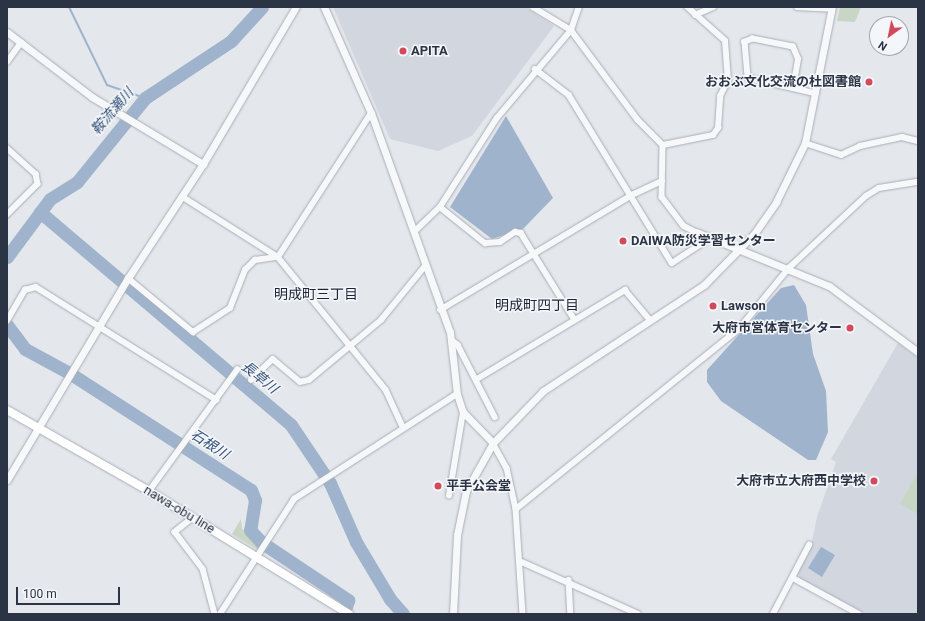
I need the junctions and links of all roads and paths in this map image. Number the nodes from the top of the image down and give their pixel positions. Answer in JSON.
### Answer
{"nodes":[{"id":1,"x":296,"y":7,"type":"edge"},
{"id":2,"x":324,"y":7,"type":"edge"},
{"id":3,"x":533,"y":7,"type":"edge"},
{"id":4,"x":579,"y":7,"type":"edge"},
{"id":5,"x":687,"y":7,"type":"edge"},
{"id":6,"x":713,"y":7,"type":"edge"},
{"id":7,"x":798,"y":7,"type":"edge"},
{"id":8,"x":809,"y":7,"type":"edge"},
{"id":9,"x":832,"y":8,"type":"edge"},
{"id":10,"x":695,"y":15,"type":"junction"},
{"id":11,"x":570,"y":30,"type":"junction"},
{"id":12,"x":7,"y":32,"type":"edge"},
{"id":13,"x":21,"y":43,"type":"junction"},
{"id":14,"x":7,"y":62,"type":"edge"},
{"id":15,"x":535,"y":68,"type":"junction"},
{"id":16,"x":793,"y":88,"type":"junction"},
{"id":17,"x":814,"y":93,"type":"junction"},
{"id":18,"x":371,"y":113,"type":"junction"},
{"id":19,"x":918,"y":141,"type":"edge"},
{"id":20,"x":805,"y":143,"type":"junction"},
{"id":21,"x":663,"y":144,"type":"junction"},
{"id":22,"x":7,"y":148,"type":"edge"},
{"id":23,"x":203,"y":164,"type":"junction"},
{"id":24,"x":662,"y":181,"type":"junction"},
{"id":25,"x":918,"y":182,"type":"edge"},
{"id":26,"x":632,"y":194,"type":"junction"},
{"id":27,"x":183,"y":197,"type":"junction"},
{"id":28,"x":440,"y":207,"type":"junction"},
{"id":29,"x":7,"y":215,"type":"edge"},
{"id":30,"x":414,"y":232,"type":"junction"},
{"id":31,"x":696,"y":232,"type":"joint"},
{"id":32,"x":710,"y":238,"type":"junction"},
{"id":33,"x":741,"y":249,"type":"junction"},
{"id":34,"x":278,"y":257,"type":"junction"},
{"id":35,"x":534,"y":257,"type":"junction"},
{"id":36,"x":425,"y":266,"type":"junction"},
{"id":37,"x":789,"y":268,"type":"junction"},
{"id":38,"x":128,"y":278,"type":"junction"},
{"id":39,"x":440,"y":310,"type":"junction"},
{"id":40,"x":8,"y":319,"type":"edge"},
{"id":41,"x":575,"y":320,"type":"junction"},
{"id":42,"x":650,"y":320,"type":"junction"},
{"id":43,"x":100,"y":325,"type":"junction"},
{"id":44,"x":452,"y":340,"type":"junction"},
{"id":45,"x":350,"y":347,"type":"junction"},
{"id":46,"x":918,"y":352,"type":"edge"},
{"id":47,"x":237,"y":370,"type":"dead end"},
{"id":48,"x":477,"y":379,"type":"junction"},
{"id":49,"x":251,"y":380,"type":"dead end"},
{"id":50,"x":457,"y":394,"type":"junction"},
{"id":51,"x":217,"y":400,"type":"junction"},
{"id":52,"x":7,"y":410,"type":"edge"},
{"id":53,"x":463,"y":412,"type":"junction"},
{"id":54,"x":495,"y":417,"type":"dead end"},
{"id":55,"x":38,"y":425,"type":"junction"},
{"id":56,"x":403,"y":427,"type":"junction"},
{"id":57,"x":493,"y":443,"type":"junction"},
{"id":58,"x":7,"y":480,"type":"edge"},
{"id":59,"x":149,"y":491,"type":"junction"},
{"id":60,"x":449,"y":496,"type":"dead end"},
{"id":61,"x":516,"y":509,"type":"junction"},
{"id":62,"x":193,"y":518,"type":"junction"},
{"id":63,"x":809,"y":545,"type":"dead end"},
{"id":64,"x":257,"y":557,"type":"junction"},
{"id":65,"x":522,"y":562,"type":"junction"},
{"id":66,"x":793,"y":578,"type":"junction"},
{"id":67,"x":569,"y":580,"type":"junction"},
{"id":68,"x":215,"y":614,"type":"edge"},
{"id":69,"x":220,"y":614,"type":"edge"},
{"id":70,"x":348,"y":614,"type":"edge"},
{"id":71,"x":453,"y":614,"type":"edge"},
{"id":72,"x":523,"y":614,"type":"edge"},
{"id":73,"x":571,"y":614,"type":"edge"},
{"id":74,"x":638,"y":614,"type":"edge"},
{"id":75,"x":773,"y":614,"type":"edge"},
{"id":76,"x":859,"y":614,"type":"edge"}],
"edges":[{"from":1,"to":23,"type":"street"},
{"from":2,"to":18,"type":"street"},
{"from":3,"to":11,"type":"street"},
{"from":4,"to":11,"type":"street"},
{"from":5,"to":10,"type":"street"},
{"from":6,"to":10,"type":"street"},
{"from":7,"to":8,"type":"street"},
{"from":8,"to":9,"type":"street"},
{"from":9,"to":17,"type":"street"},
{"from":10,"to":21,"type":"street"},
{"from":11,"to":15,"type":"street"},
{"from":11,"to":21,"type":"street"},
{"from":12,"to":13,"type":"street"},
{"from":13,"to":14,"type":"street"},
{"from":13,"to":23,"type":"street"},
{"from":15,"to":26,"type":"street"},
{"from":15,"to":28,"type":"street"},
{"from":16,"to":16,"type":"street"},
{"from":16,"to":17,"type":"street"},
{"from":17,"to":20,"type":"street"},
{"from":18,"to":30,"type":"street"},
{"from":18,"to":34,"type":"street"},
{"from":19,"to":20,"type":"street"},
{"from":20,"to":33,"type":"street"},
{"from":21,"to":24,"type":"street"},
{"from":22,"to":29,"type":"street"},
{"from":23,"to":27,"type":"street"},
{"from":24,"to":26,"type":"street"},
{"from":24,"to":31,"type":"street"},
{"from":25,"to":37,"type":"street"},
{"from":26,"to":32,"type":"street"},
{"from":26,"to":35,"type":"street"},
{"from":27,"to":34,"type":"street"},
{"from":27,"to":38,"type":"street"},
{"from":28,"to":30,"type":"street"},
{"from":28,"to":35,"type":"street"},
{"from":30,"to":36,"type":"street"},
{"from":31,"to":32,"type":"street"},
{"from":32,"to":33,"type":"street"},
{"from":33,"to":37,"type":"street"},
{"from":33,"to":42,"type":"street"},
{"from":34,"to":38,"type":"street"},
{"from":34,"to":45,"type":"street"},
{"from":35,"to":39,"type":"street"},
{"from":35,"to":41,"type":"street"},
{"from":36,"to":39,"type":"street"},
{"from":36,"to":45,"type":"street"},
{"from":37,"to":46,"type":"street"},
{"from":37,"to":61,"type":"street"},
{"from":38,"to":43,"type":"street"},
{"from":39,"to":44,"type":"street"},
{"from":40,"to":43,"type":"street"},
{"from":41,"to":42,"type":"street"},
{"from":41,"to":48,"type":"street"},
{"from":42,"to":57,"type":"street"},
{"from":43,"to":51,"type":"street"},
{"from":43,"to":55,"type":"street"},
{"from":44,"to":48,"type":"street"},
{"from":44,"to":50,"type":"street"},
{"from":45,"to":49,"type":"street"},
{"from":45,"to":56,"type":"street"},
{"from":47,"to":51,"type":"street"},
{"from":48,"to":54,"type":"street"},
{"from":50,"to":53,"type":"street"},
{"from":50,"to":56,"type":"street"},
{"from":51,"to":59,"type":"street"},
{"from":52,"to":55,"type":"main road","name":"nawa-obu line"},
{"from":53,"to":57,"type":"street"},
{"from":53,"to":60,"type":"street"},
{"from":55,"to":58,"type":"street"},
{"from":55,"to":59,"type":"main road","name":"nawa-obu line"},
{"from":56,"to":64,"type":"street"},
{"from":57,"to":61,"type":"street"},
{"from":57,"to":71,"type":"street"},
{"from":59,"to":62,"type":"main road","name":"nawa-obu line"},
{"from":61,"to":65,"type":"street"},
{"from":62,"to":64,"type":"main road","name":"nawa-obu line"},
{"from":62,"to":68,"type":"street"},
{"from":63,"to":66,"type":"street"},
{"from":64,"to":69,"type":"street"},
{"from":64,"to":70,"type":"main road","name":"nawa-obu line"},
{"from":65,"to":67,"type":"street"},
{"from":65,"to":72,"type":"street"},
{"from":66,"to":75,"type":"street"},
{"from":66,"to":76,"type":"street"},
{"from":67,"to":73,"type":"street"},
{"from":67,"to":74,"type":"street"}]}
